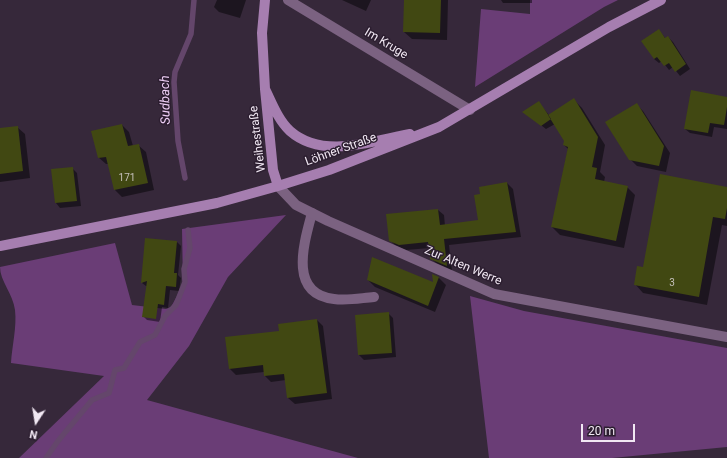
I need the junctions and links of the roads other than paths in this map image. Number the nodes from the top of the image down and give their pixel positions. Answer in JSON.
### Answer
{"nodes":[{"id":1,"x":265,"y":0,"type":"edge"},
{"id":2,"x":288,"y":0,"type":"edge"},
{"id":3,"x":661,"y":0,"type":"edge"},
{"id":4,"x":265,"y":89,"type":"junction"},
{"id":5,"x":470,"y":110,"type":"junction"},
{"id":6,"x":439,"y":128,"type":"junction"},
{"id":7,"x":278,"y":186,"type":"junction"},
{"id":8,"x":312,"y":213,"type":"junction"},
{"id":9,"x":0,"y":246,"type":"edge"},
{"id":10,"x":374,"y":297,"type":"dead end"},
{"id":11,"x":727,"y":337,"type":"edge"}],
"edges":[{"from":1,"to":4,"type":"main road","name":"Weihestraße"},
{"from":2,"to":5,"type":"street","name":"Im Kruge"},
{"from":3,"to":5,"type":"main road","name":"Löhner Straße"},
{"from":4,"to":6,"type":"main road","name":"Weihestraße"},
{"from":4,"to":7,"type":"main road","name":"Weihestraße"},
{"from":5,"to":6,"type":"main road","name":"Löhner Straße"},
{"from":6,"to":7,"type":"main road","name":"Löhner Straße"},
{"from":7,"to":8,"type":"street","name":"Zur Alten Werre"},
{"from":7,"to":9,"type":"main road","name":"Löhner Straße"},
{"from":8,"to":10,"type":"street"},
{"from":8,"to":11,"type":"street","name":"Zur Alten Werre"}]}
